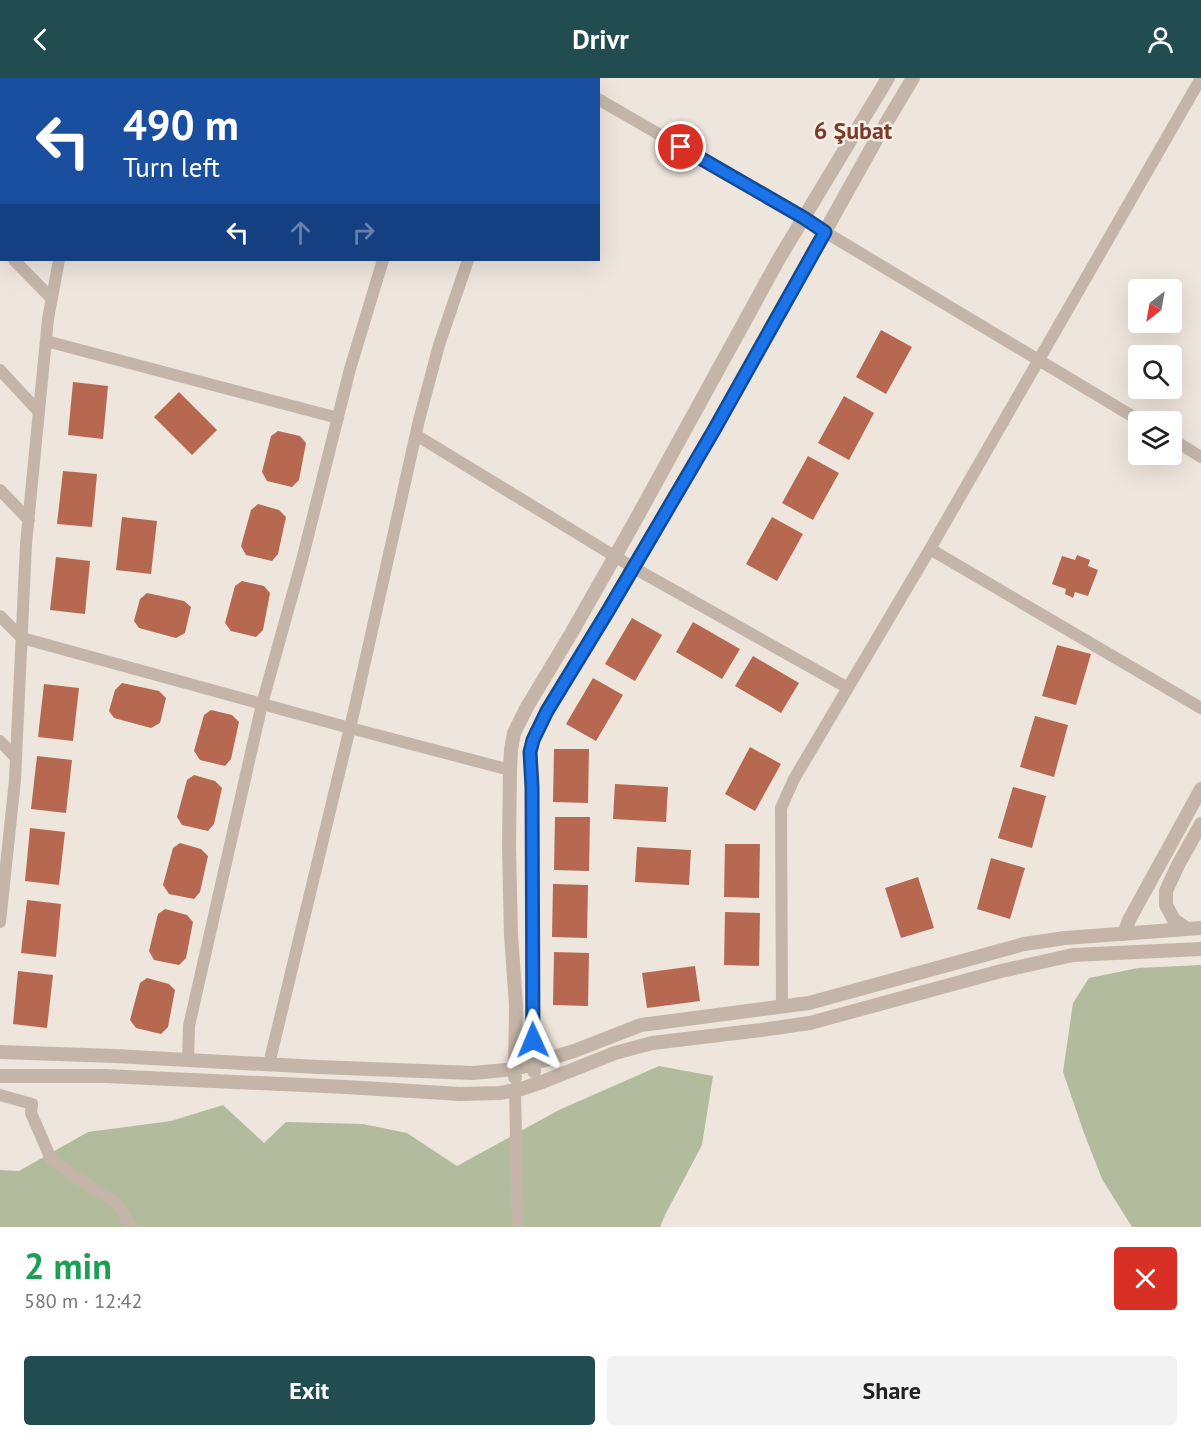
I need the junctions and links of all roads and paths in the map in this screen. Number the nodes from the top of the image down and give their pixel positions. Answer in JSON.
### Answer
{"nodes":[{"id":1,"x":888,"y":78,"type":"edge"},
{"id":2,"x":913,"y":78,"type":"edge"},
{"id":3,"x":1201,"y":78,"type":"edge"},
{"id":4,"x":600,"y":100,"type":"edge"},
{"id":5,"x":804,"y":218,"type":"junction"},
{"id":6,"x":825,"y":232,"type":"junction"},
{"id":7,"x":15,"y":261,"type":"edge"},
{"id":8,"x":59,"y":261,"type":"edge"},
{"id":9,"x":382,"y":261,"type":"edge"},
{"id":10,"x":468,"y":261,"type":"edge"},
{"id":11,"x":52,"y":299,"type":"junction"},
{"id":12,"x":46,"y":341,"type":"junction"},
{"id":13,"x":1039,"y":360,"type":"junction"},
{"id":14,"x":0,"y":370,"type":"edge"},
{"id":15,"x":39,"y":412,"type":"junction"},
{"id":16,"x":1128,"y":414,"type":"edge"},
{"id":17,"x":338,"y":418,"type":"junction"},
{"id":18,"x":416,"y":435,"type":"junction"},
{"id":19,"x":1182,"y":445,"type":"edge"},
{"id":20,"x":1201,"y":457,"type":"edge"},
{"id":21,"x":0,"y":490,"type":"edge"},
{"id":22,"x":29,"y":520,"type":"junction"},
{"id":23,"x":930,"y":549,"type":"junction"},
{"id":24,"x":615,"y":556,"type":"junction"},
{"id":25,"x":634,"y":568,"type":"junction"},
{"id":26,"x":0,"y":616,"type":"edge"},
{"id":27,"x":22,"y":638,"type":"junction"},
{"id":28,"x":848,"y":688,"type":"junction"},
{"id":29,"x":262,"y":704,"type":"junction"},
{"id":30,"x":1201,"y":708,"type":"edge"},
{"id":31,"x":350,"y":728,"type":"junction"},
{"id":32,"x":0,"y":741,"type":"edge"},
{"id":33,"x":16,"y":758,"type":"junction"},
{"id":34,"x":510,"y":770,"type":"junction"},
{"id":35,"x":1201,"y":789,"type":"edge"},
{"id":36,"x":1201,"y":824,"type":"edge"},
{"id":37,"x":0,"y":922,"type":"edge"},
{"id":38,"x":1194,"y":929,"type":"edge"},
{"id":39,"x":1124,"y":934,"type":"junction"},
{"id":40,"x":1201,"y":950,"type":"edge"},
{"id":41,"x":782,"y":1007,"type":"junction"},
{"id":42,"x":0,"y":1052,"type":"edge"},
{"id":43,"x":188,"y":1060,"type":"junction"},
{"id":44,"x":534,"y":1063,"type":"junction"},
{"id":45,"x":269,"y":1064,"type":"junction"},
{"id":46,"x":515,"y":1070,"type":"junction"},
{"id":47,"x":0,"y":1076,"type":"edge"},
{"id":48,"x":534,"y":1085,"type":"junction"},
{"id":49,"x":515,"y":1090,"type":"junction"},
{"id":50,"x":0,"y":1095,"type":"edge"},
{"id":51,"x":131,"y":1227,"type":"edge"},
{"id":52,"x":518,"y":1227,"type":"edge"}],
"edges":[{"from":1,"to":5,"type":"street"},
{"from":2,"to":6,"type":"street"},
{"from":3,"to":13,"type":"street"},
{"from":4,"to":5,"type":"street"},
{"from":5,"to":6,"type":"street"},
{"from":5,"to":24,"type":"street"},
{"from":6,"to":13,"type":"street"},
{"from":6,"to":25,"type":"street"},
{"from":7,"to":11,"type":"street"},
{"from":8,"to":11,"type":"street"},
{"from":9,"to":17,"type":"street"},
{"from":10,"to":18,"type":"street"},
{"from":11,"to":12,"type":"street"},
{"from":12,"to":15,"type":"street"},
{"from":12,"to":17,"type":"street"},
{"from":13,"to":16,"type":"street"},
{"from":13,"to":23,"type":"street"},
{"from":14,"to":15,"type":"street"},
{"from":15,"to":22,"type":"street"},
{"from":17,"to":29,"type":"street"},
{"from":18,"to":24,"type":"street"},
{"from":18,"to":31,"type":"street"},
{"from":19,"to":20,"type":"street"},
{"from":21,"to":22,"type":"street"},
{"from":22,"to":27,"type":"street"},
{"from":23,"to":28,"type":"street"},
{"from":23,"to":30,"type":"street"},
{"from":24,"to":25,"type":"street"},
{"from":24,"to":34,"type":"street"},
{"from":25,"to":28,"type":"street"},
{"from":25,"to":44,"type":"street"},
{"from":26,"to":27,"type":"street"},
{"from":27,"to":29,"type":"street"},
{"from":27,"to":33,"type":"street"},
{"from":28,"to":41,"type":"street"},
{"from":29,"to":31,"type":"street"},
{"from":29,"to":43,"type":"street"},
{"from":31,"to":34,"type":"street"},
{"from":31,"to":45,"type":"street"},
{"from":32,"to":33,"type":"street"},
{"from":33,"to":37,"type":"street"},
{"from":34,"to":46,"type":"street"},
{"from":35,"to":39,"type":"street"},
{"from":36,"to":38,"type":"street"},
{"from":38,"to":39,"type":"street"},
{"from":39,"to":41,"type":"street"},
{"from":40,"to":48,"type":"street"},
{"from":41,"to":44,"type":"street"},
{"from":42,"to":43,"type":"street"},
{"from":43,"to":45,"type":"street"},
{"from":44,"to":46,"type":"street"},
{"from":44,"to":48,"type":"street"},
{"from":45,"to":46,"type":"street"},
{"from":46,"to":49,"type":"street"},
{"from":47,"to":49,"type":"street"},
{"from":48,"to":49,"type":"street"},
{"from":49,"to":52,"type":"street"},
{"from":50,"to":51,"type":"street"}]}
